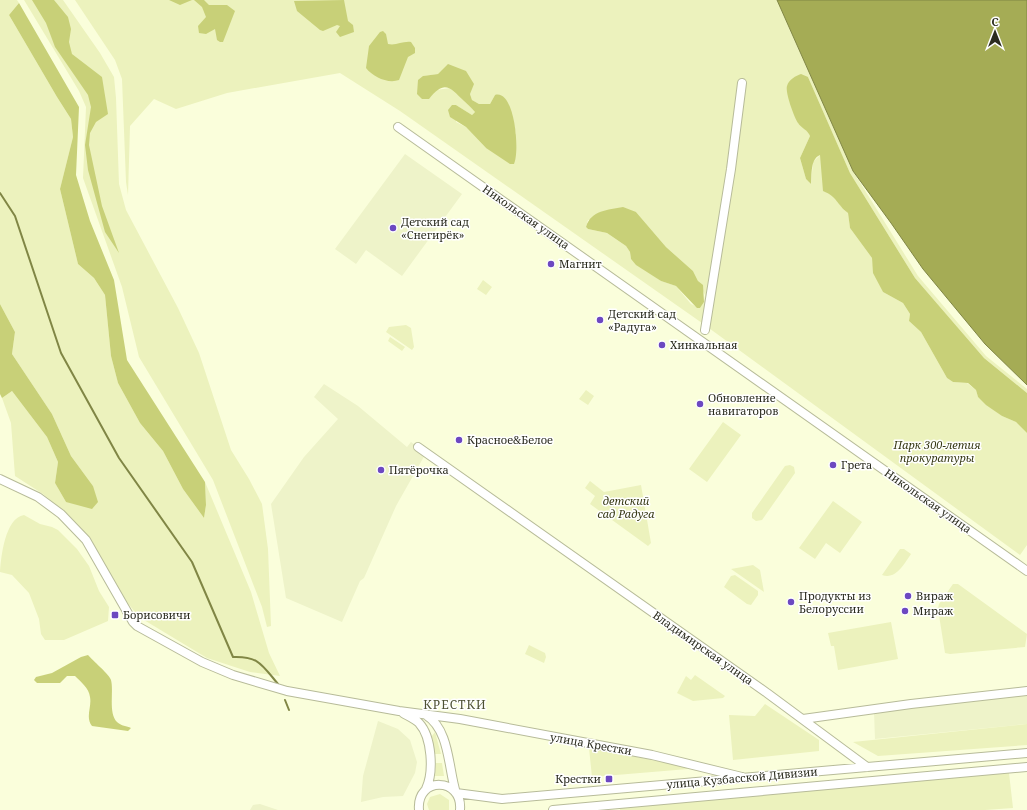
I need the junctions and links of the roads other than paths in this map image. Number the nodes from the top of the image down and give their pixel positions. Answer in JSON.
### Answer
{"nodes":[{"id":1,"x":742,"y":83,"type":"dead end"},
{"id":2,"x":398,"y":126,"type":"dead end"},
{"id":3,"x":705,"y":330,"type":"dead end"},
{"id":4,"x":418,"y":447,"type":"dead end"},
{"id":5,"x":0,"y":479,"type":"edge"},
{"id":6,"x":1027,"y":571,"type":"edge"},
{"id":7,"x":1027,"y":691,"type":"edge"},
{"id":8,"x":399,"y":711,"type":"junction"},
{"id":9,"x":436,"y":718,"type":"junction"},
{"id":10,"x":803,"y":719,"type":"junction"},
{"id":11,"x":424,"y":730,"type":"junction"},
{"id":12,"x":1027,"y":753,"type":"edge"},
{"id":13,"x":867,"y":767,"type":"junction"},
{"id":14,"x":1027,"y":767,"type":"edge"},
{"id":15,"x":742,"y":777,"type":"junction"},
{"id":16,"x":426,"y":789,"type":"junction"},
{"id":17,"x":456,"y":793,"type":"junction"},
{"id":18,"x":419,"y":810,"type":"edge"},
{"id":19,"x":460,"y":810,"type":"edge"},
{"id":20,"x":553,"y":810,"type":"edge"}],
"edges":[{"from":1,"to":3,"type":"street"},
{"from":2,"to":6,"type":"street","name":"Никольская улица"},
{"from":4,"to":10,"type":"street","name":"Владимирская улица"},
{"from":5,"to":8,"type":"street","name":"улица Крестки"},
{"from":7,"to":10,"type":"street"},
{"from":8,"to":9,"type":"street","name":"улица Крестки"},
{"from":8,"to":11,"type":"street"},
{"from":9,"to":11,"type":"street"},
{"from":9,"to":15,"type":"street","name":"улица Крестки"},
{"from":9,"to":17,"type":"street"},
{"from":10,"to":13,"type":"street","name":"Владимирская улица"},
{"from":11,"to":16,"type":"street"},
{"from":12,"to":13,"type":"street","name":"улица Кузбасской Дивизии"},
{"from":13,"to":15,"type":"street","name":"улица Кузбасской Дивизии"},
{"from":14,"to":20,"type":"street","name":"улица Кузбасской Дивизии"},
{"from":15,"to":17,"type":"street","name":"улица Кузбасской Дивизии"},
{"from":16,"to":17,"type":"street","name":"улица Кузбасской Дивизии"},
{"from":16,"to":18,"type":"street"},
{"from":17,"to":19,"type":"street"}]}
